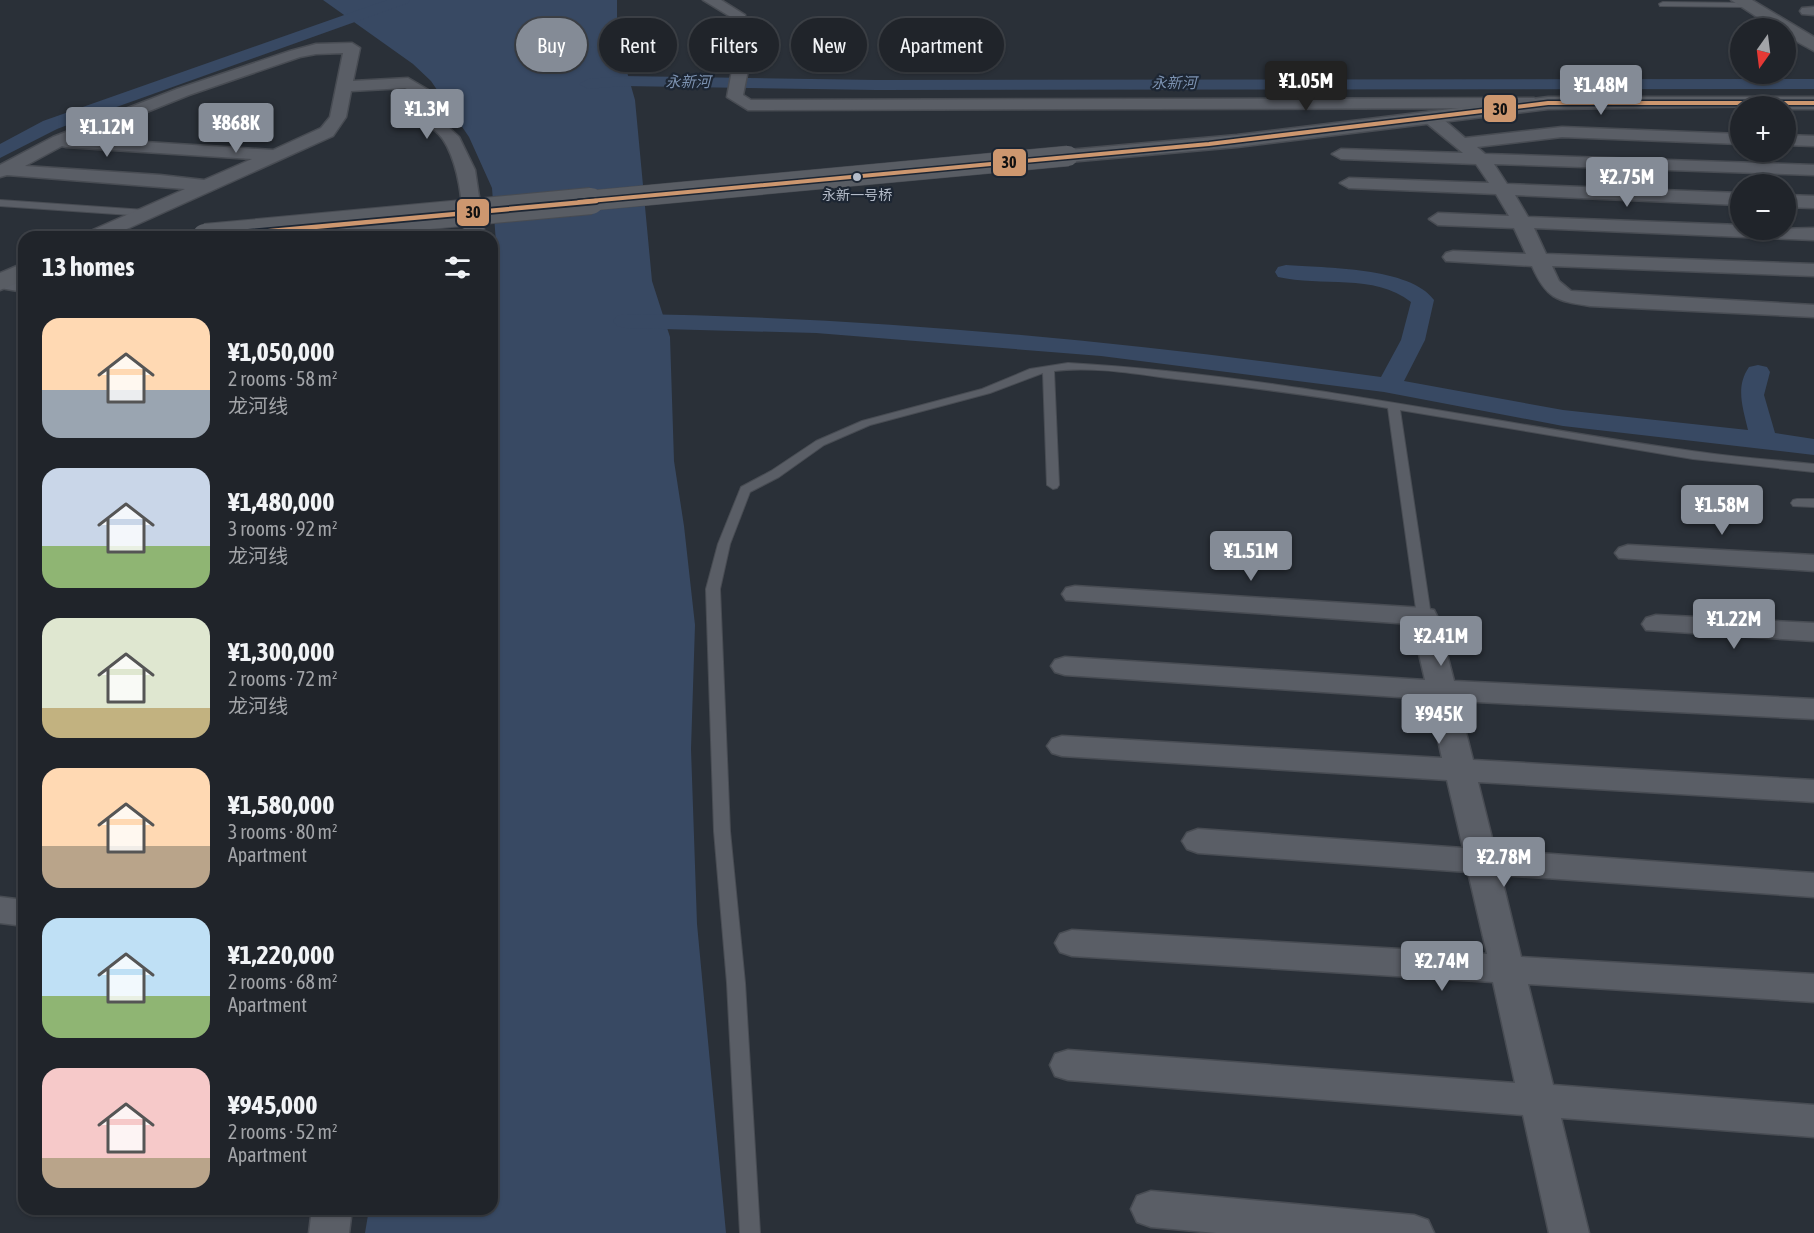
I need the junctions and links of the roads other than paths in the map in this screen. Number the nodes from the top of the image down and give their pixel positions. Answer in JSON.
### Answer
{"nodes":[{"id":1,"x":710,"y":0,"type":"edge"},
{"id":2,"x":1744,"y":2,"type":"edge"},
{"id":3,"x":1663,"y":4,"type":"dead end"},
{"id":4,"x":1814,"y":45,"type":"edge"},
{"id":5,"x":345,"y":86,"type":"junction"},
{"id":6,"x":1548,"y":103,"type":"junction"},
{"id":7,"x":1814,"y":103,"type":"edge"},
{"id":8,"x":1309,"y":104,"type":"junction"},
{"id":9,"x":1796,"y":104,"type":"edge"},
{"id":10,"x":1730,"y":105,"type":"edge"},
{"id":11,"x":1430,"y":117,"type":"junction"},
{"id":12,"x":1302,"y":132,"type":"junction"},
{"id":13,"x":1730,"y":139,"type":"edge"},
{"id":14,"x":1796,"y":140,"type":"edge"},
{"id":15,"x":59,"y":141,"type":"junction"},
{"id":16,"x":1814,"y":141,"type":"edge"},
{"id":17,"x":1465,"y":143,"type":"junction"},
{"id":18,"x":1341,"y":154,"type":"dead end"},
{"id":19,"x":277,"y":155,"type":"junction"},
{"id":20,"x":1481,"y":159,"type":"junction"},
{"id":21,"x":1805,"y":170,"type":"edge"},
{"id":22,"x":2,"y":171,"type":"edge"},
{"id":23,"x":1349,"y":183,"type":"dead end"},
{"id":24,"x":206,"y":186,"type":"junction"},
{"id":25,"x":1502,"y":189,"type":"junction"},
{"id":26,"x":1814,"y":192,"type":"edge"},
{"id":27,"x":1730,"y":199,"type":"edge"},
{"id":28,"x":1796,"y":201,"type":"edge"},
{"id":29,"x":1814,"y":202,"type":"edge"},
{"id":30,"x":0,"y":203,"type":"edge"},
{"id":31,"x":145,"y":213,"type":"junction"},
{"id":32,"x":1438,"y":219,"type":"dead end"},
{"id":33,"x":1520,"y":223,"type":"junction"},
{"id":34,"x":474,"y":229,"type":"edge"},
{"id":35,"x":106,"y":231,"type":"edge"},
{"id":36,"x":269,"y":231,"type":"edge"},
{"id":37,"x":430,"y":231,"type":"edge"},
{"id":38,"x":1814,"y":234,"type":"edge"},
{"id":39,"x":18,"y":254,"type":"edge"},
{"id":40,"x":0,"y":256,"type":"edge"},
{"id":41,"x":1453,"y":257,"type":"dead end"},
{"id":42,"x":1537,"y":260,"type":"junction"},
{"id":43,"x":1814,"y":270,"type":"edge"},
{"id":44,"x":18,"y":273,"type":"edge"},
{"id":45,"x":0,"y":282,"type":"edge"},
{"id":46,"x":18,"y":285,"type":"edge"},
{"id":47,"x":1814,"y":311,"type":"edge"},
{"id":48,"x":1048,"y":369,"type":"junction"},
{"id":49,"x":1394,"y":407,"type":"junction"},
{"id":50,"x":1814,"y":468,"type":"edge"},
{"id":51,"x":1053,"y":485,"type":"dead end"},
{"id":52,"x":1797,"y":503,"type":"dead end"},
{"id":53,"x":1814,"y":503,"type":"edge"},
{"id":54,"x":1628,"y":553,"type":"dead end"},
{"id":55,"x":1814,"y":563,"type":"edge"},
{"id":56,"x":1075,"y":594,"type":"dead end"},
{"id":57,"x":1424,"y":616,"type":"junction"},
{"id":58,"x":1656,"y":624,"type":"dead end"},
{"id":59,"x":1814,"y":632,"type":"edge"},
{"id":60,"x":1065,"y":666,"type":"dead end"},
{"id":61,"x":1442,"y":690,"type":"junction"},
{"id":62,"x":1814,"y":709,"type":"edge"},
{"id":63,"x":1062,"y":746,"type":"dead end"},
{"id":64,"x":1460,"y":771,"type":"junction"},
{"id":65,"x":1814,"y":791,"type":"edge"},
{"id":66,"x":1198,"y":841,"type":"dead end"},
{"id":67,"x":1482,"y":861,"type":"junction"},
{"id":68,"x":1814,"y":885,"type":"edge"},
{"id":69,"x":0,"y":910,"type":"edge"},
{"id":70,"x":18,"y":912,"type":"edge"},
{"id":71,"x":1072,"y":943,"type":"dead end"},
{"id":72,"x":1507,"y":969,"type":"junction"},
{"id":73,"x":1814,"y":988,"type":"edge"},
{"id":74,"x":1068,"y":1065,"type":"dead end"},
{"id":75,"x":1538,"y":1100,"type":"junction"},
{"id":76,"x":1814,"y":1121,"type":"edge"},
{"id":77,"x":1151,"y":1209,"type":"dead end"},
{"id":78,"x":331,"y":1215,"type":"edge"},
{"id":79,"x":329,"y":1233,"type":"edge"},
{"id":80,"x":750,"y":1233,"type":"edge"},
{"id":81,"x":1414,"y":1233,"type":"edge"},
{"id":82,"x":1569,"y":1233,"type":"edge"}],
"edges":[{"from":1,"to":8,"type":"street"},
{"from":2,"to":3,"type":"lane"},
{"from":2,"to":4,"type":"street"},
{"from":5,"to":15,"type":"street"},
{"from":5,"to":19,"type":"street"},
{"from":5,"to":34,"type":"street"},
{"from":6,"to":8,"type":"street"},
{"from":6,"to":10,"type":"street"},
{"from":6,"to":11,"type":"street"},
{"from":7,"to":9,"type":"street"},
{"from":8,"to":12,"type":"street"},
{"from":11,"to":12,"type":"street"},
{"from":11,"to":17,"type":"street"},
{"from":12,"to":36,"type":"street","bridge":true},
{"from":13,"to":17,"type":"street"},
{"from":14,"to":16,"type":"street"},
{"from":15,"to":19,"type":"street"},
{"from":15,"to":22,"type":"street"},
{"from":17,"to":20,"type":"street"},
{"from":18,"to":20,"type":"street"},
{"from":19,"to":24,"type":"street"},
{"from":20,"to":21,"type":"street"},
{"from":20,"to":25,"type":"street"},
{"from":21,"to":26,"type":"street"},
{"from":22,"to":24,"type":"street"},
{"from":23,"to":25,"type":"street"},
{"from":24,"to":31,"type":"street"},
{"from":25,"to":27,"type":"street"},
{"from":25,"to":33,"type":"street"},
{"from":28,"to":29,"type":"street"},
{"from":30,"to":31,"type":"lane"},
{"from":31,"to":35,"type":"street"},
{"from":32,"to":33,"type":"street"},
{"from":33,"to":38,"type":"street"},
{"from":33,"to":42,"type":"street"},
{"from":34,"to":37,"type":"street"},
{"from":39,"to":40,"type":"street"},
{"from":41,"to":42,"type":"street"},
{"from":42,"to":43,"type":"street"},
{"from":42,"to":47,"type":"street"},
{"from":44,"to":45,"type":"street"},
{"from":45,"to":46,"type":"street"},
{"from":48,"to":49,"type":"lane"},
{"from":48,"to":51,"type":"lane"},
{"from":48,"to":80,"type":"lane"},
{"from":49,"to":50,"type":"lane"},
{"from":49,"to":57,"type":"lane"},
{"from":52,"to":53,"type":"lane"},
{"from":54,"to":55,"type":"street"},
{"from":56,"to":57,"type":"street"},
{"from":57,"to":61,"type":"street"},
{"from":58,"to":59,"type":"street"},
{"from":60,"to":61,"type":"street"},
{"from":61,"to":62,"type":"street"},
{"from":61,"to":64,"type":"street"},
{"from":63,"to":64,"type":"street"},
{"from":64,"to":65,"type":"street"},
{"from":64,"to":67,"type":"street"},
{"from":66,"to":67,"type":"street"},
{"from":67,"to":68,"type":"street"},
{"from":67,"to":72,"type":"street"},
{"from":69,"to":70,"type":"street"},
{"from":71,"to":72,"type":"street"},
{"from":72,"to":73,"type":"street"},
{"from":72,"to":75,"type":"street"},
{"from":74,"to":75,"type":"street"},
{"from":75,"to":76,"type":"street"},
{"from":75,"to":82,"type":"street"},
{"from":77,"to":81,"type":"street"},
{"from":78,"to":79,"type":"street"}]}
